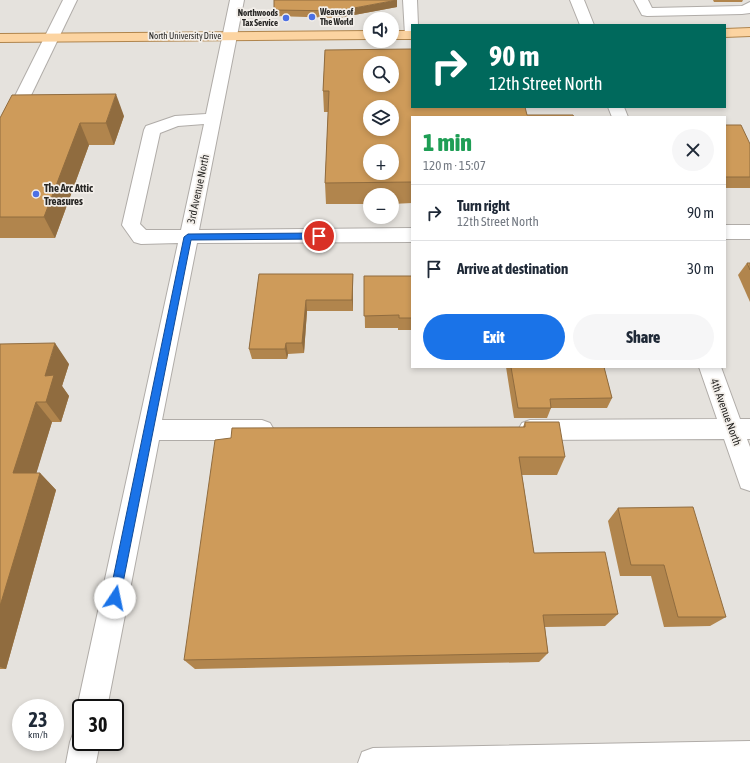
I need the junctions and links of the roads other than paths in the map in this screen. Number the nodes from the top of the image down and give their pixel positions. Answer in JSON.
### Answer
{"nodes":[{"id":1,"x":70,"y":0,"type":"edge"},
{"id":2,"x":237,"y":0,"type":"edge"},
{"id":3,"x":410,"y":0,"type":"edge"},
{"id":4,"x":577,"y":0,"type":"edge"},
{"id":5,"x":641,"y":0,"type":"edge"},
{"id":6,"x":747,"y":0,"type":"edge"},
{"id":7,"x":750,"y":5,"type":"edge"},
{"id":8,"x":697,"y":6,"type":"edge"},
{"id":9,"x":411,"y":24,"type":"edge"},
{"id":10,"x":587,"y":24,"type":"edge"},
{"id":11,"x":750,"y":32,"type":"edge"},
{"id":12,"x":726,"y":33,"type":"edge"},
{"id":13,"x":363,"y":35,"type":"edge"},
{"id":14,"x":399,"y":35,"type":"edge"},
{"id":15,"x":411,"y":35,"type":"edge"},
{"id":16,"x":230,"y":36,"type":"junction"},
{"id":17,"x":52,"y":37,"type":"junction"},
{"id":18,"x":0,"y":38,"type":"edge"},
{"id":19,"x":213,"y":118,"type":"junction"},
{"id":20,"x":2,"y":136,"type":"edge"},
{"id":21,"x":726,"y":232,"type":"edge"},
{"id":22,"x":750,"y":232,"type":"edge"},
{"id":23,"x":411,"y":235,"type":"edge"},
{"id":24,"x":188,"y":237,"type":"junction"},
{"id":25,"x":710,"y":368,"type":"edge"},
{"id":26,"x":149,"y":430,"type":"junction"},
{"id":27,"x":285,"y":430,"type":"edge"},
{"id":28,"x":508,"y":430,"type":"edge"},
{"id":29,"x":741,"y":430,"type":"edge"},
{"id":30,"x":750,"y":480,"type":"edge"},
{"id":31,"x":94,"y":699,"type":"edge"},
{"id":32,"x":83,"y":751,"type":"edge"},
{"id":33,"x":750,"y":756,"type":"edge"},
{"id":34,"x":81,"y":763,"type":"edge"},
{"id":35,"x":373,"y":763,"type":"edge"}],
"edges":[{"from":1,"to":17,"type":"street"},
{"from":2,"to":16,"type":"street","name":"3rd Avenue North"},
{"from":3,"to":9,"type":"street"},
{"from":4,"to":10,"type":"street"},
{"from":5,"to":8,"type":"street"},
{"from":6,"to":7,"type":"street"},
{"from":7,"to":8,"type":"street"},
{"from":11,"to":12,"type":"main road"},
{"from":13,"to":16,"type":"main road","name":"North University Drive"},
{"from":14,"to":15,"type":"main road"},
{"from":16,"to":17,"type":"main road","name":"North University Drive"},
{"from":16,"to":19,"type":"street","name":"3rd Avenue North"},
{"from":17,"to":18,"type":"main road","name":"North University Drive"},
{"from":17,"to":20,"type":"street"},
{"from":19,"to":24,"type":"street","name":"3rd Avenue North"},
{"from":19,"to":24,"type":"street"},
{"from":21,"to":22,"type":"street"},
{"from":23,"to":24,"type":"street"},
{"from":24,"to":26,"type":"street","name":"3rd Avenue North"},
{"from":25,"to":29,"type":"street","name":"4th Avenue North"},
{"from":26,"to":27,"type":"street"},
{"from":26,"to":31,"type":"street","name":"3rd Avenue North"},
{"from":28,"to":29,"type":"street"},
{"from":29,"to":30,"type":"street","name":"4th Avenue North"},
{"from":32,"to":34,"type":"street"},
{"from":33,"to":35,"type":"street"}]}
